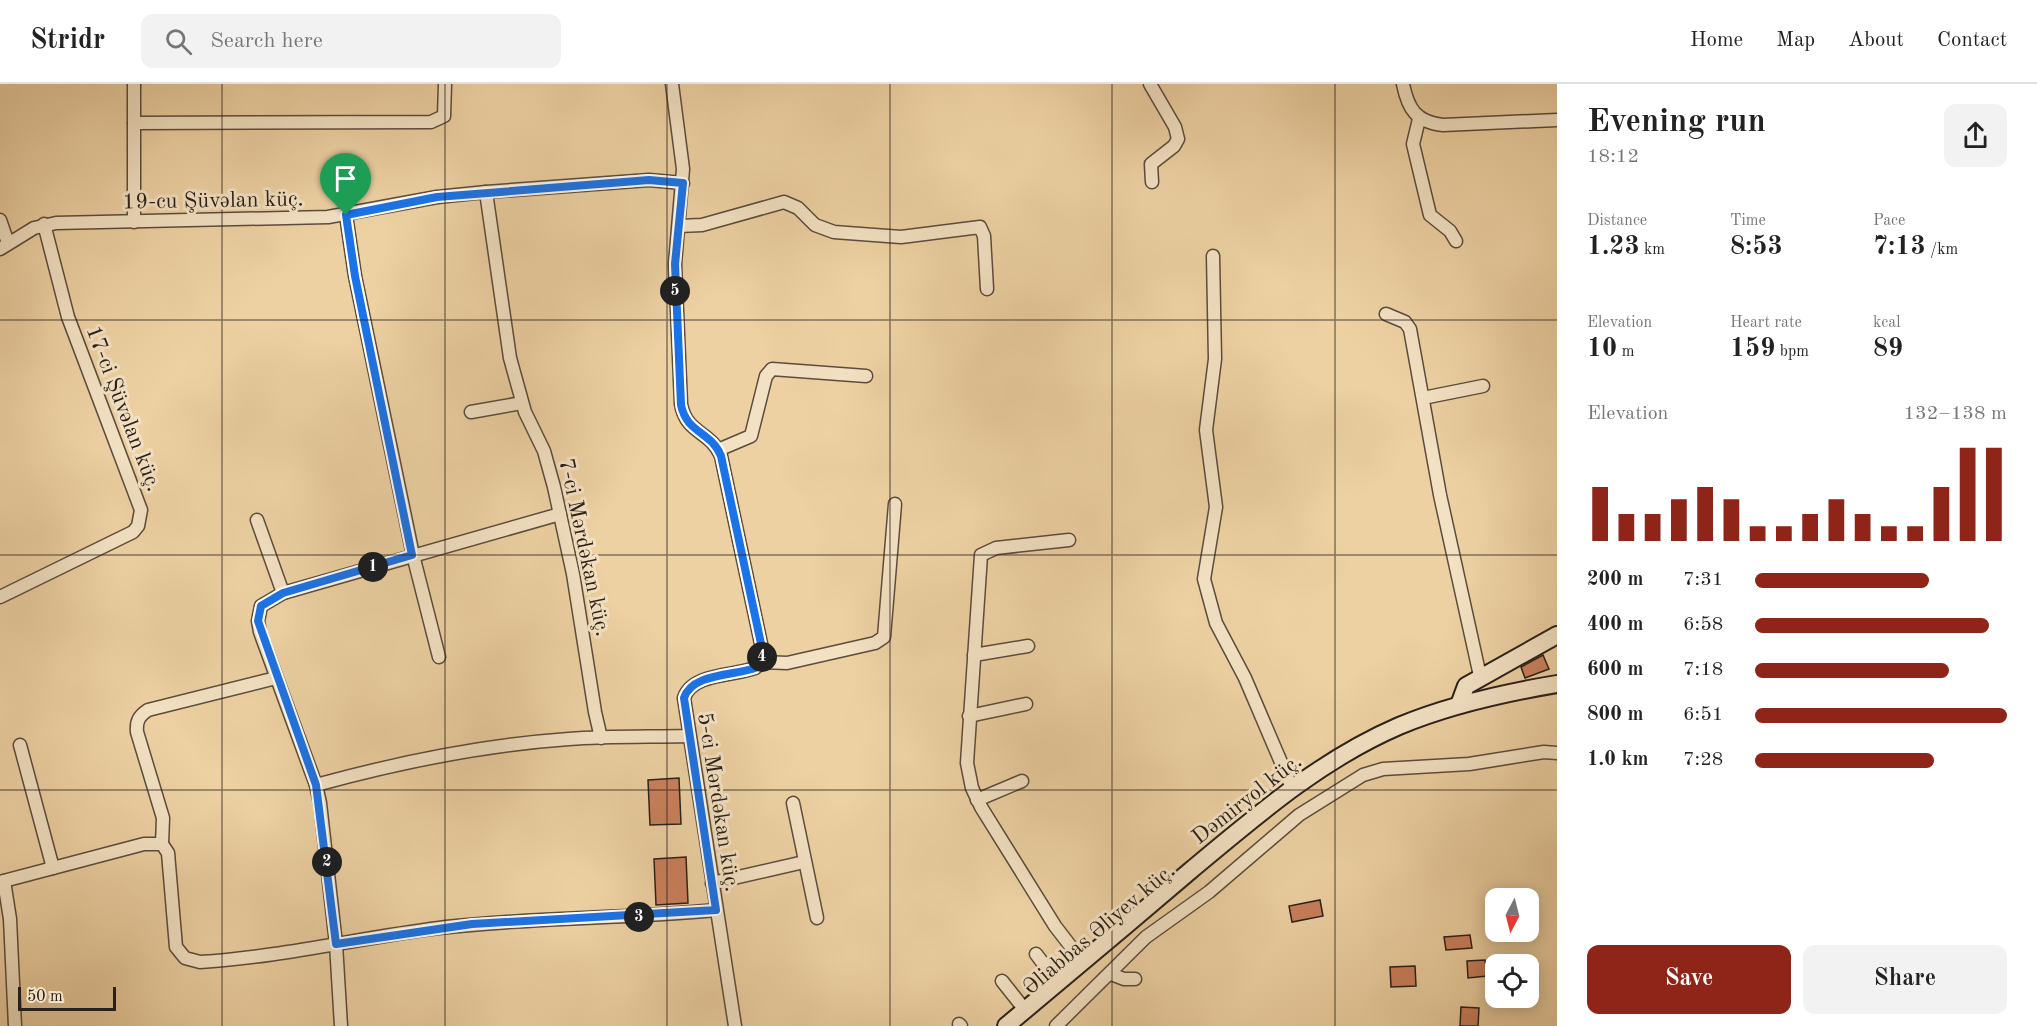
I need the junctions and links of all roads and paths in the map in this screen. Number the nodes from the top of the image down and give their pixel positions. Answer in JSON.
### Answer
{"nodes":[{"id":1,"x":134,"y":84,"type":"edge"},
{"id":2,"x":445,"y":84,"type":"edge"},
{"id":3,"x":672,"y":84,"type":"edge"},
{"id":4,"x":1150,"y":84,"type":"edge"},
{"id":5,"x":1403,"y":84,"type":"edge"},
{"id":6,"x":1419,"y":119,"type":"junction"},
{"id":7,"x":1557,"y":120,"type":"edge"},
{"id":8,"x":134,"y":123,"type":"junction"},
{"id":9,"x":1152,"y":182,"type":"dead end"},
{"id":10,"x":683,"y":183,"type":"junction"},
{"id":11,"x":486,"y":192,"type":"junction"},
{"id":12,"x":346,"y":215,"type":"junction"},
{"id":13,"x":0,"y":220,"type":"edge"},
{"id":14,"x":134,"y":222,"type":"junction"},
{"id":15,"x":44,"y":225,"type":"junction"},
{"id":16,"x":678,"y":226,"type":"junction"},
{"id":17,"x":1456,"y":241,"type":"dead end"},
{"id":18,"x":4,"y":246,"type":"edge"},
{"id":19,"x":1213,"y":256,"type":"dead end"},
{"id":20,"x":987,"y":290,"type":"dead end"},
{"id":21,"x":1386,"y":314,"type":"dead end"},
{"id":22,"x":866,"y":376,"type":"dead end"},
{"id":23,"x":1483,"y":386,"type":"dead end"},
{"id":24,"x":1423,"y":398,"type":"junction"},
{"id":25,"x":522,"y":403,"type":"junction"},
{"id":26,"x":471,"y":412,"type":"dead end"},
{"id":27,"x":718,"y":450,"type":"junction"},
{"id":28,"x":895,"y":504,"type":"dead end"},
{"id":29,"x":560,"y":514,"type":"junction"},
{"id":30,"x":257,"y":520,"type":"dead end"},
{"id":31,"x":1069,"y":540,"type":"dead end"},
{"id":32,"x":412,"y":555,"type":"junction"},
{"id":33,"x":0,"y":582,"type":"edge"},
{"id":34,"x":283,"y":593,"type":"junction"},
{"id":35,"x":3,"y":595,"type":"edge"},
{"id":36,"x":1557,"y":635,"type":"edge"},
{"id":37,"x":1028,"y":646,"type":"dead end"},
{"id":38,"x":974,"y":654,"type":"junction"},
{"id":39,"x":439,"y":657,"type":"dead end"},
{"id":40,"x":762,"y":662,"type":"junction"},
{"id":41,"x":1480,"y":676,"type":"junction"},
{"id":42,"x":276,"y":678,"type":"junction"},
{"id":43,"x":1557,"y":684,"type":"edge"},
{"id":44,"x":1557,"y":692,"type":"edge"},
{"id":45,"x":1026,"y":704,"type":"dead end"},
{"id":46,"x":1459,"y":705,"type":"junction"},
{"id":47,"x":969,"y":717,"type":"junction"},
{"id":48,"x":688,"y":736,"type":"junction"},
{"id":49,"x":602,"y":738,"type":"junction"},
{"id":50,"x":20,"y":745,"type":"dead end"},
{"id":51,"x":1557,"y":753,"type":"edge"},
{"id":52,"x":1022,"y":781,"type":"dead end"},
{"id":53,"x":316,"y":785,"type":"junction"},
{"id":54,"x":1292,"y":788,"type":"junction"},
{"id":55,"x":977,"y":800,"type":"junction"},
{"id":56,"x":793,"y":803,"type":"dead end"},
{"id":57,"x":162,"y":844,"type":"junction"},
{"id":58,"x":804,"y":862,"type":"junction"},
{"id":59,"x":53,"y":868,"type":"junction"},
{"id":60,"x":2,"y":882,"type":"edge"},
{"id":61,"x":712,"y":883,"type":"junction"},
{"id":62,"x":716,"y":910,"type":"junction"},
{"id":63,"x":817,"y":918,"type":"dead end"},
{"id":64,"x":336,"y":944,"type":"junction"},
{"id":65,"x":1036,"y":954,"type":"dead end"},
{"id":66,"x":1082,"y":961,"type":"junction"},
{"id":67,"x":1111,"y":974,"type":"junction"},
{"id":68,"x":1135,"y":979,"type":"dead end"},
{"id":69,"x":1002,"y":981,"type":"dead end"},
{"id":70,"x":1058,"y":983,"type":"junction"},
{"id":71,"x":1024,"y":1010,"type":"junction"},
{"id":72,"x":15,"y":1026,"type":"edge"},
{"id":73,"x":341,"y":1026,"type":"edge"},
{"id":74,"x":735,"y":1026,"type":"edge"},
{"id":75,"x":1006,"y":1026,"type":"edge"},
{"id":76,"x":1016,"y":1026,"type":"edge"},
{"id":77,"x":1056,"y":1026,"type":"edge"}],
"edges":[{"from":1,"to":8,"type":"street"},
{"from":2,"to":8,"type":"street"},
{"from":3,"to":10,"type":"street"},
{"from":4,"to":9,"type":"street"},
{"from":5,"to":6,"type":"street"},
{"from":6,"to":7,"type":"street"},
{"from":6,"to":17,"type":"street"},
{"from":8,"to":14,"type":"street"},
{"from":10,"to":11,"type":"street","name":"19-cu Şüvəlan küç."},
{"from":10,"to":16,"type":"street"},
{"from":11,"to":12,"type":"street","name":"19-cu Şüvəlan küç."},
{"from":11,"to":25,"type":"street","name":"7-ci Mərdəkan küç."},
{"from":12,"to":14,"type":"street","name":"19-cu Şüvəlan küç."},
{"from":12,"to":32,"type":"street"},
{"from":13,"to":18,"type":"street"},
{"from":14,"to":15,"type":"street","name":"19-cu Şüvəlan küç."},
{"from":15,"to":18,"type":"street","name":"19-cu Şüvəlan küç."},
{"from":15,"to":35,"type":"street","name":"17-ci Şüvəlan küç."},
{"from":16,"to":20,"type":"street"},
{"from":16,"to":27,"type":"street"},
{"from":19,"to":54,"type":"street"},
{"from":21,"to":24,"type":"street"},
{"from":22,"to":27,"type":"street"},
{"from":23,"to":24,"type":"street"},
{"from":24,"to":41,"type":"street"},
{"from":25,"to":26,"type":"street"},
{"from":25,"to":29,"type":"street","name":"7-ci Mərdəkan küç."},
{"from":27,"to":40,"type":"street"},
{"from":28,"to":40,"type":"street"},
{"from":29,"to":32,"type":"street"},
{"from":29,"to":49,"type":"street","name":"7-ci Mərdəkan küç."},
{"from":30,"to":34,"type":"street"},
{"from":31,"to":38,"type":"street"},
{"from":32,"to":34,"type":"street"},
{"from":32,"to":39,"type":"street"},
{"from":33,"to":35,"type":"street"},
{"from":34,"to":42,"type":"street"},
{"from":36,"to":41,"type":"main road"},
{"from":37,"to":38,"type":"street"},
{"from":38,"to":47,"type":"street"},
{"from":40,"to":48,"type":"street","name":"5-ci Mərdəkan küç."},
{"from":41,"to":46,"type":"main road"},
{"from":42,"to":53,"type":"street"},
{"from":42,"to":57,"type":"street"},
{"from":43,"to":46,"type":"main road","name":"Dəmiryol küç."},
{"from":44,"to":76,"type":"main road","name":"Əliabbas Əliyev küç."},
{"from":45,"to":47,"type":"street"},
{"from":46,"to":54,"type":"main road","name":"Dəmiryol küç."},
{"from":47,"to":55,"type":"street"},
{"from":48,"to":49,"type":"street"},
{"from":48,"to":61,"type":"street","name":"5-ci Mərdəkan küç."},
{"from":49,"to":53,"type":"street"},
{"from":50,"to":59,"type":"street"},
{"from":51,"to":67,"type":"street","name":"Dəmiryol küç."},
{"from":52,"to":55,"type":"street"},
{"from":53,"to":64,"type":"street"},
{"from":54,"to":66,"type":"main road","name":"Dəmiryol küç."},
{"from":55,"to":66,"type":"street"},
{"from":56,"to":58,"type":"street"},
{"from":57,"to":59,"type":"street"},
{"from":57,"to":64,"type":"street"},
{"from":58,"to":61,"type":"street"},
{"from":58,"to":63,"type":"street"},
{"from":59,"to":60,"type":"street"},
{"from":60,"to":72,"type":"street"},
{"from":61,"to":62,"type":"street","name":"5-ci Mərdəkan küç."},
{"from":62,"to":64,"type":"street"},
{"from":62,"to":74,"type":"street","name":"5-ci Mərdəkan küç."},
{"from":64,"to":73,"type":"street"},
{"from":65,"to":70,"type":"street"},
{"from":66,"to":70,"type":"main road","name":"Dəmiryol küç."},
{"from":67,"to":68,"type":"street"},
{"from":67,"to":77,"type":"street","name":"Dəmiryol küç."},
{"from":69,"to":71,"type":"street"},
{"from":70,"to":71,"type":"main road","name":"Dəmiryol küç."},
{"from":71,"to":75,"type":"main road","name":"Dəmiryol küç."}]}
